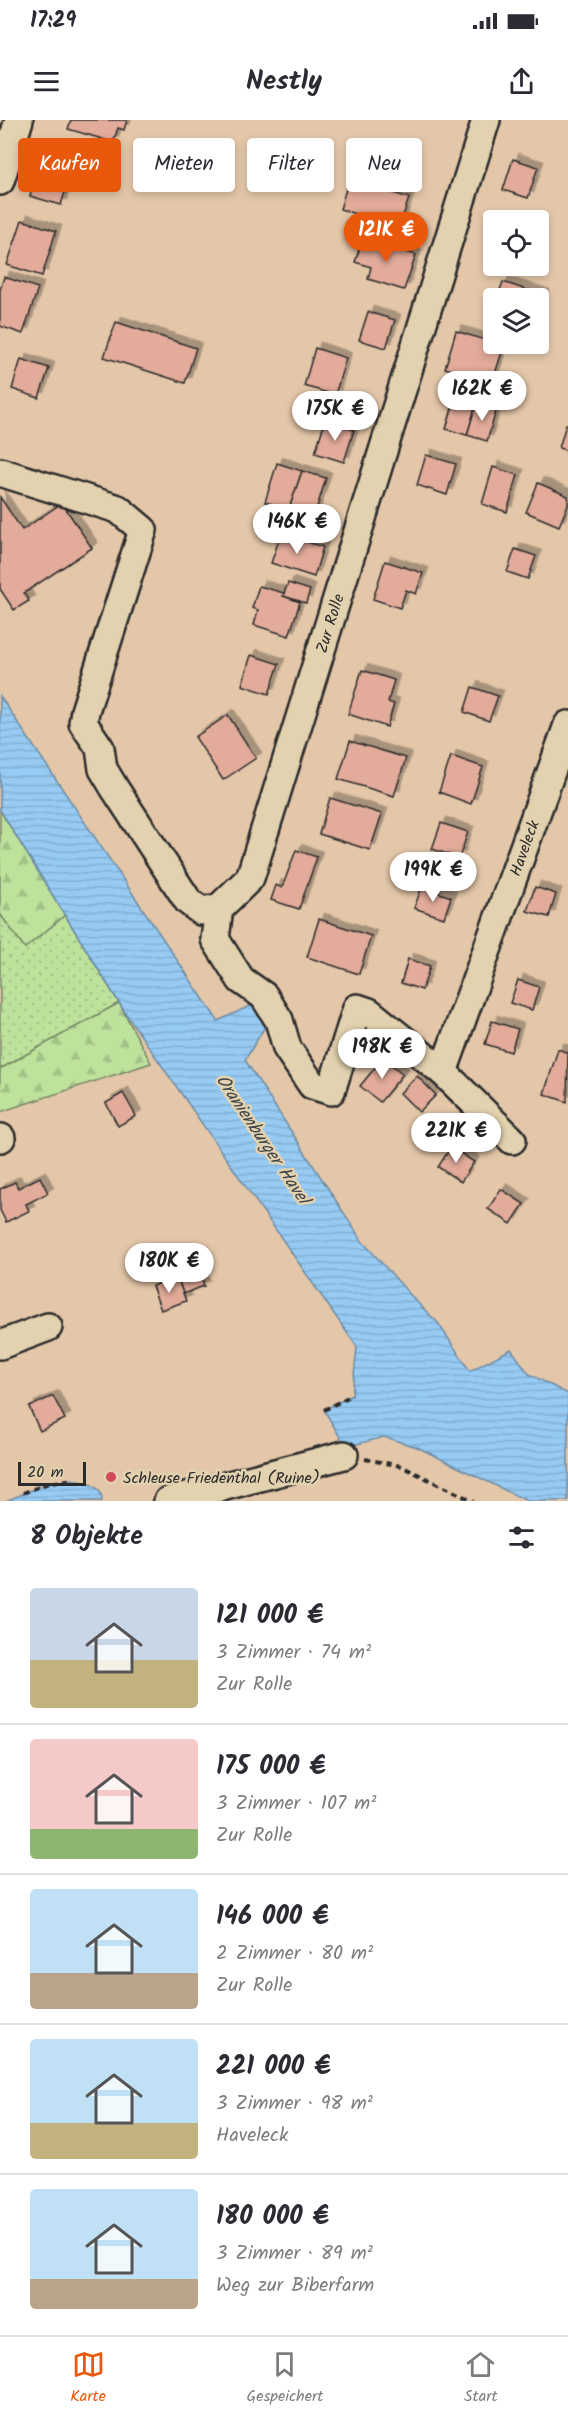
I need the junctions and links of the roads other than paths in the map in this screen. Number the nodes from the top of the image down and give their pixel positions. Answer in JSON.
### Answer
{"nodes":[{"id":1,"x":19,"y":120,"type":"edge"},
{"id":2,"x":486,"y":120,"type":"edge"},
{"id":3,"x":0,"y":180,"type":"edge"},
{"id":4,"x":0,"y":472,"type":"edge"},
{"id":5,"x":568,"y":724,"type":"edge"},
{"id":6,"x":219,"y":908,"type":"junction"},
{"id":7,"x":443,"y":1072,"type":"junction"},
{"id":8,"x":512,"y":1140,"type":"dead end"},
{"id":9,"x":48,"y":1327,"type":"dead end"},
{"id":10,"x":0,"y":1345,"type":"edge"},
{"id":11,"x":344,"y":1455,"type":"road end"},
{"id":12,"x":168,"y":1501,"type":"edge"}],
"edges":[{"from":1,"to":3,"type":"street"},
{"from":2,"to":6,"type":"street","name":"Zur Rolle"},
{"from":4,"to":6,"type":"street"},
{"from":5,"to":7,"type":"street","name":"Haveleck"},
{"from":6,"to":7,"type":"street"},
{"from":7,"to":8,"type":"street"},
{"from":9,"to":10,"type":"street"},
{"from":11,"to":12,"type":"street"}]}
